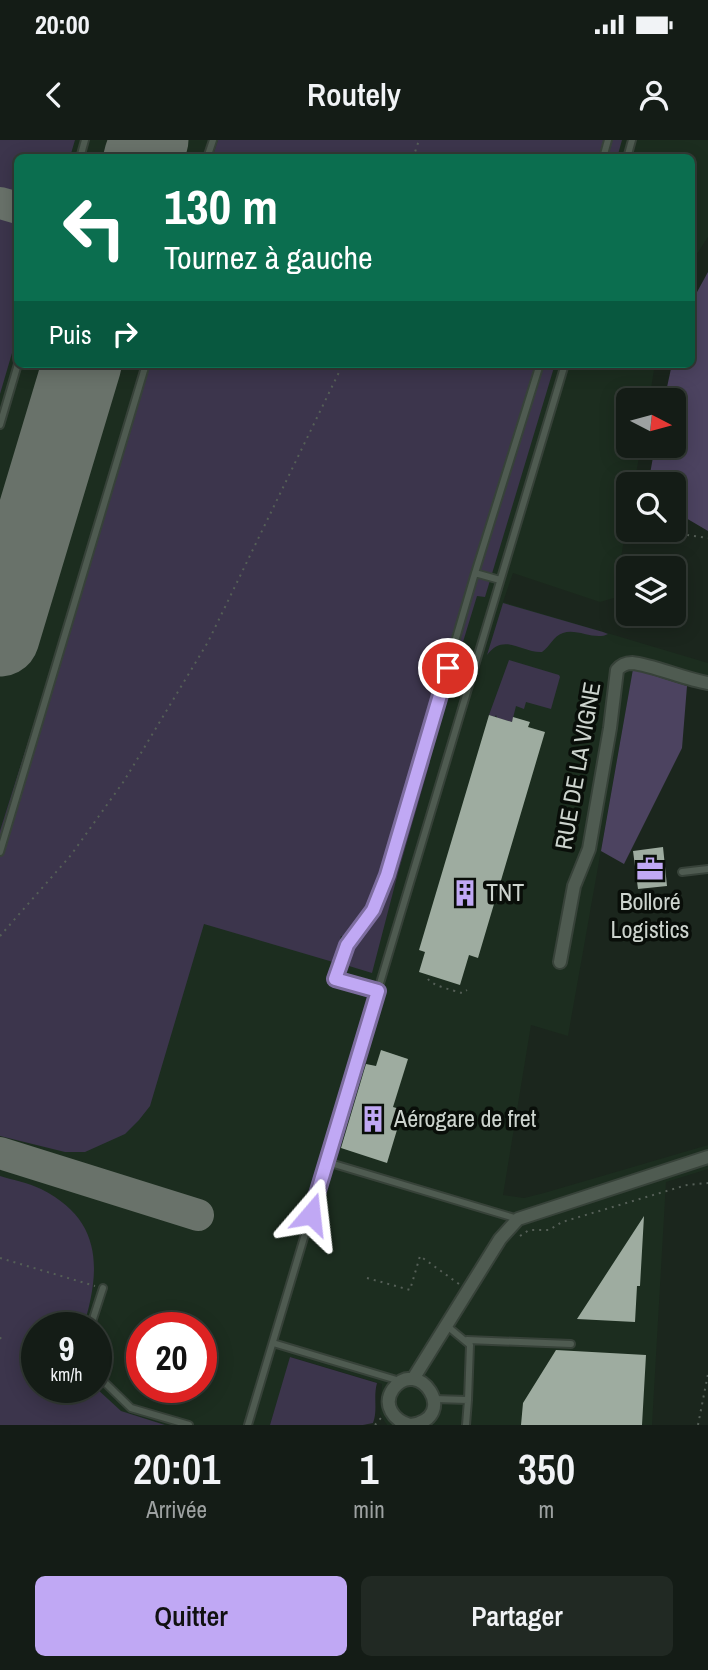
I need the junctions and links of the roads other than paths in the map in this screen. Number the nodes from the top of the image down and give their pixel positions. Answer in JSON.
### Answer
{"nodes":[{"id":1,"x":17,"y":368,"type":"edge"},
{"id":2,"x":145,"y":368,"type":"edge"},
{"id":3,"x":539,"y":368,"type":"edge"},
{"id":4,"x":564,"y":368,"type":"edge"},
{"id":5,"x":0,"y":425,"type":"edge"},
{"id":6,"x":475,"y":573,"type":"junction"},
{"id":7,"x":500,"y":580,"type":"junction"},
{"id":8,"x":708,"y":683,"type":"edge"},
{"id":9,"x":0,"y":852,"type":"edge"},
{"id":10,"x":708,"y":869,"type":"edge"},
{"id":11,"x":682,"y":872,"type":"dead end"},
{"id":12,"x":560,"y":962,"type":"dead end"},
{"id":13,"x":378,"y":991,"type":"junction"},
{"id":14,"x":708,"y":1157,"type":"edge"},
{"id":15,"x":327,"y":1162,"type":"junction"},
{"id":16,"x":518,"y":1219,"type":"junction"},
{"id":17,"x":103,"y":1288,"type":"road end"},
{"id":18,"x":95,"y":1312,"type":"edge"},
{"id":19,"x":447,"y":1326,"type":"junction"},
{"id":20,"x":467,"y":1340,"type":"junction"},
{"id":21,"x":273,"y":1343,"type":"junction"},
{"id":22,"x":571,"y":1344,"type":"dead end"},
{"id":23,"x":408,"y":1381,"type":"junction"},
{"id":24,"x":112,"y":1390,"type":"edge"},
{"id":25,"x":434,"y":1399,"type":"junction"},
{"id":26,"x":468,"y":1400,"type":"junction"},
{"id":27,"x":189,"y":1425,"type":"edge"},
{"id":28,"x":248,"y":1425,"type":"edge"},
{"id":29,"x":411,"y":1425,"type":"edge"},
{"id":30,"x":466,"y":1425,"type":"edge"}],
"edges":[{"from":1,"to":5,"type":"lane"},
{"from":2,"to":9,"type":"lane"},
{"from":3,"to":6,"type":"lane"},
{"from":4,"to":7,"type":"lane"},
{"from":6,"to":7,"type":"lane"},
{"from":6,"to":13,"type":"lane"},
{"from":7,"to":13,"type":"lane"},
{"from":8,"to":12,"type":"street","name":"RUE DE LA VIGNE"},
{"from":10,"to":11,"type":"lane"},
{"from":13,"to":15,"type":"lane"},
{"from":14,"to":16,"type":"street"},
{"from":15,"to":16,"type":"lane"},
{"from":15,"to":21,"type":"lane"},
{"from":16,"to":19,"type":"street"},
{"from":17,"to":18,"type":"lane"},
{"from":19,"to":20,"type":"lane"},
{"from":19,"to":23,"type":"street"},
{"from":20,"to":22,"type":"lane"},
{"from":20,"to":26,"type":"lane"},
{"from":21,"to":23,"type":"lane"},
{"from":21,"to":28,"type":"lane"},
{"from":23,"to":25,"type":"street"},
{"from":23,"to":29,"type":"street"},
{"from":24,"to":27,"type":"lane"},
{"from":25,"to":26,"type":"lane"},
{"from":25,"to":29,"type":"street"},
{"from":26,"to":30,"type":"lane"}]}
